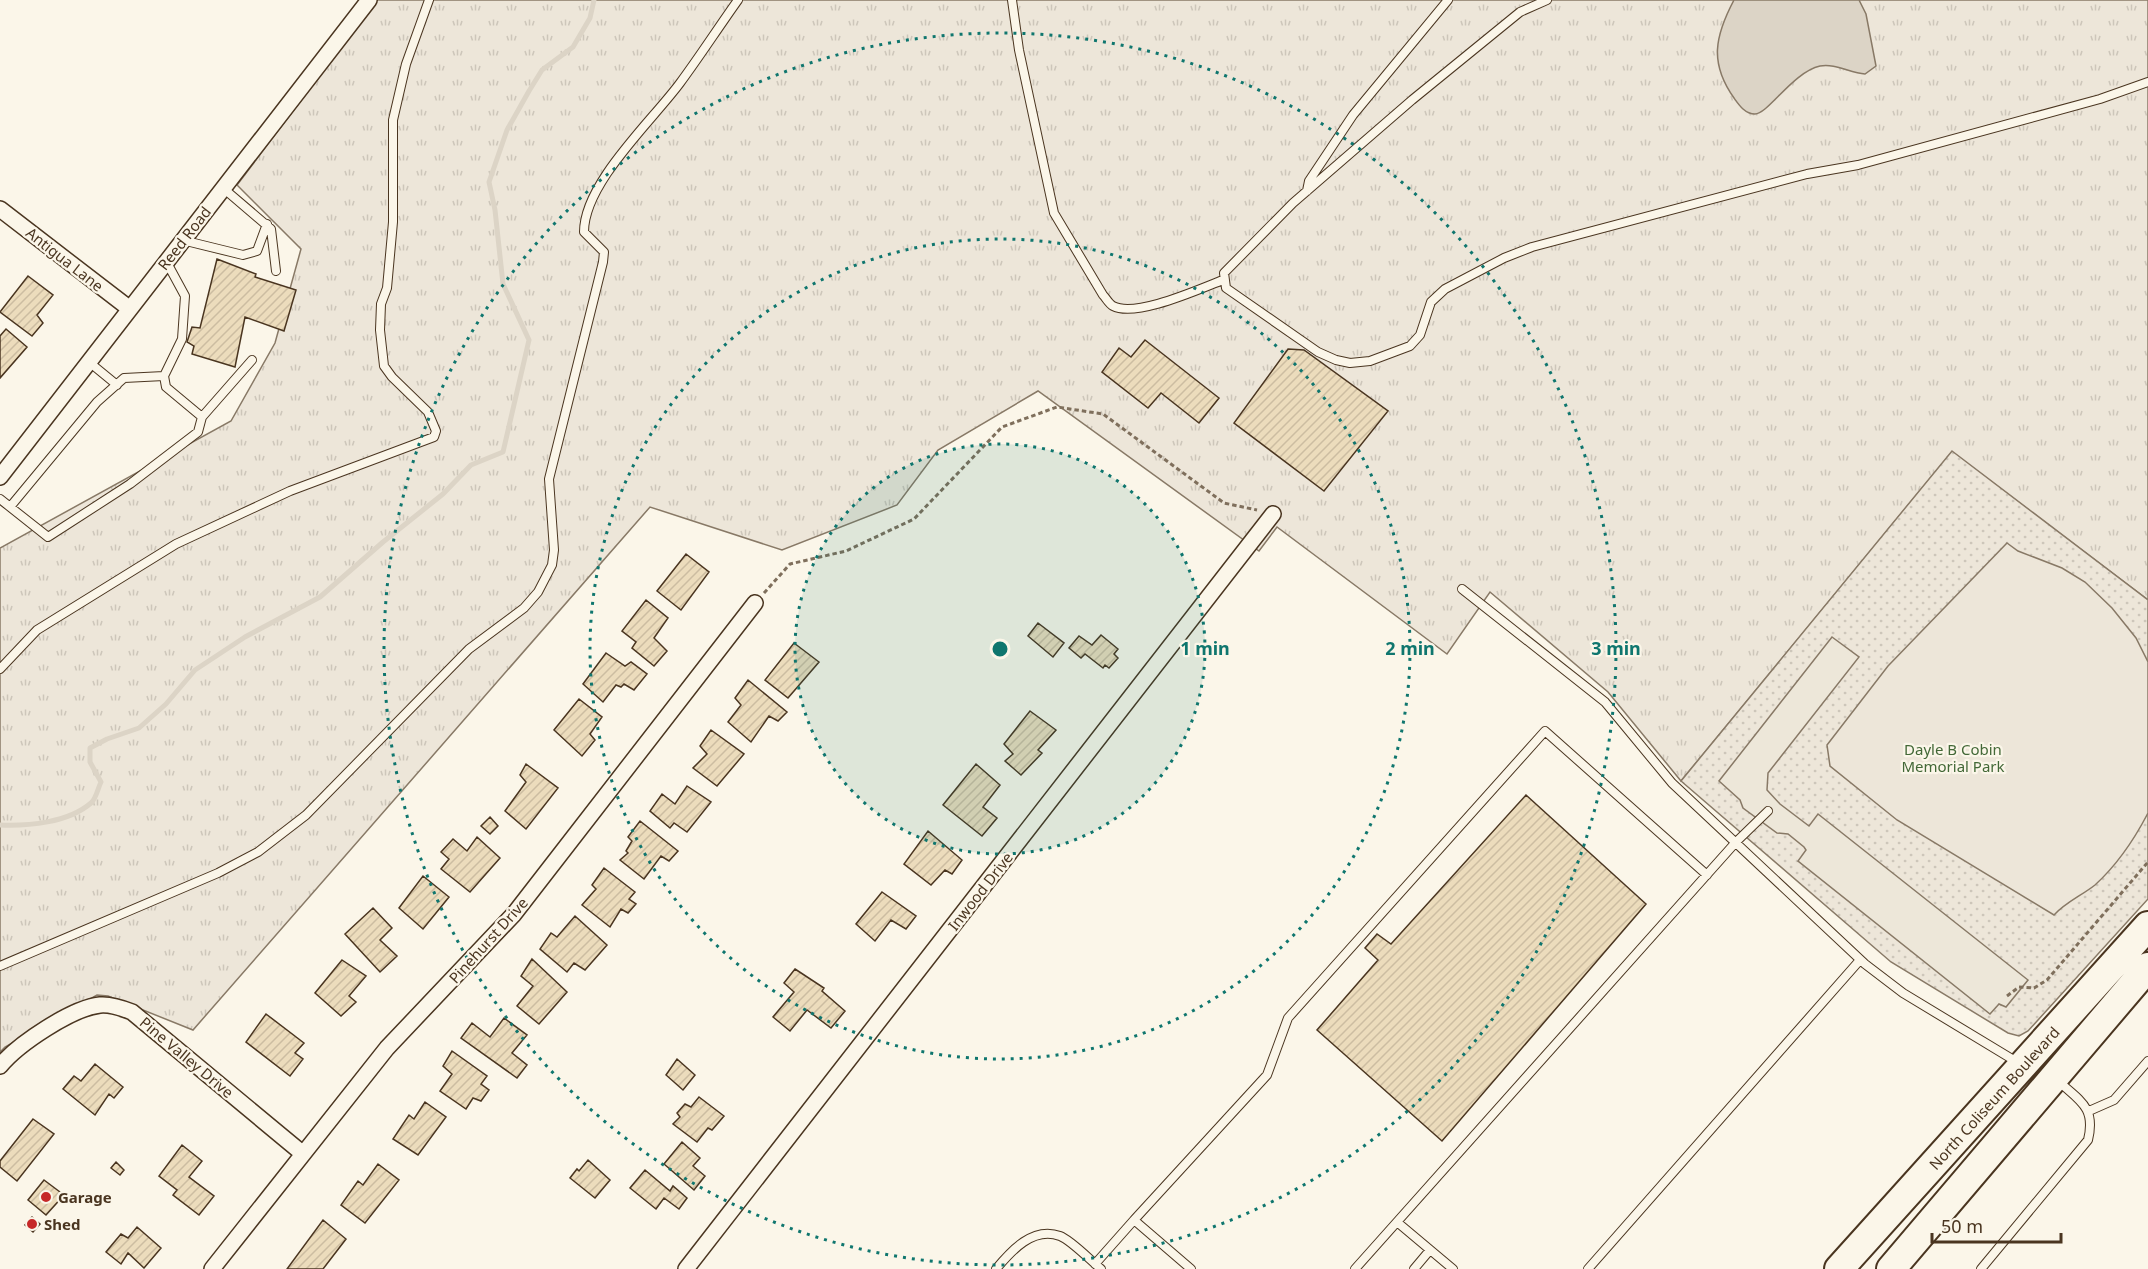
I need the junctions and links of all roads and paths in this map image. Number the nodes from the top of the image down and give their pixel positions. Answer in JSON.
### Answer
{"nodes":[{"id":1,"x":369,"y":0,"type":"edge"},
{"id":2,"x":429,"y":0,"type":"edge"},
{"id":3,"x":738,"y":0,"type":"edge"},
{"id":4,"x":1012,"y":0,"type":"edge"},
{"id":5,"x":1448,"y":0,"type":"edge"},
{"id":6,"x":1547,"y":0,"type":"edge"},
{"id":7,"x":2148,"y":82,"type":"edge"},
{"id":8,"x":223,"y":188,"type":"junction"},
{"id":9,"x":1307,"y":191,"type":"junction"},
{"id":10,"x":0,"y":209,"type":"edge"},
{"id":11,"x":267,"y":225,"type":"junction"},
{"id":12,"x":182,"y":240,"type":"junction"},
{"id":13,"x":166,"y":261,"type":"junction"},
{"id":14,"x":276,"y":272,"type":"dead end"},
{"id":15,"x":1223,"y":280,"type":"junction"},
{"id":16,"x":129,"y":309,"type":"junction"},
{"id":17,"x":252,"y":360,"type":"dead end"},
{"id":18,"x":89,"y":362,"type":"junction"},
{"id":19,"x":164,"y":376,"type":"junction"},
{"id":20,"x":117,"y":385,"type":"junction"},
{"id":21,"x":202,"y":417,"type":"junction"},
{"id":22,"x":0,"y":477,"type":"edge"},
{"id":23,"x":0,"y":499,"type":"edge"},
{"id":24,"x":10,"y":507,"type":"junction"},
{"id":25,"x":1273,"y":514,"type":"joint"},
{"id":26,"x":1462,"y":589,"type":"dead end"},
{"id":27,"x":755,"y":603,"type":"joint"},
{"id":28,"x":0,"y":669,"type":"edge"},
{"id":29,"x":1768,"y":811,"type":"dead end"},
{"id":30,"x":1736,"y":842,"type":"junction"},
{"id":31,"x":2148,"y":862,"type":"edge"},
{"id":32,"x":1707,"y":875,"type":"junction"},
{"id":33,"x":2148,"y":926,"type":"edge"},
{"id":34,"x":1860,"y":960,"type":"junction"},
{"id":35,"x":0,"y":966,"type":"edge"},
{"id":36,"x":2148,"y":967,"type":"edge"},
{"id":37,"x":2007,"y":996,"type":"dead end"},
{"id":38,"x":2148,"y":1061,"type":"edge"},
{"id":39,"x":0,"y":1066,"type":"edge"},
{"id":40,"x":2038,"y":1071,"type":"junction"},
{"id":41,"x":2090,"y":1111,"type":"junction"},
{"id":42,"x":302,"y":1153,"type":"junction"},
{"id":43,"x":1134,"y":1220,"type":"junction"},
{"id":44,"x":1397,"y":1222,"type":"junction"},
{"id":45,"x":1430,"y":1250,"type":"junction"},
{"id":46,"x":1098,"y":1267,"type":"edge"},
{"id":47,"x":1896,"y":1267,"type":"edge"},
{"id":48,"x":212,"y":1269,"type":"edge"},
{"id":49,"x":686,"y":1269,"type":"edge"},
{"id":50,"x":996,"y":1269,"type":"edge"},
{"id":51,"x":1191,"y":1269,"type":"edge"},
{"id":52,"x":1355,"y":1269,"type":"edge"},
{"id":53,"x":1414,"y":1269,"type":"edge"},
{"id":54,"x":1452,"y":1269,"type":"edge"},
{"id":55,"x":1588,"y":1269,"type":"edge"},
{"id":56,"x":1839,"y":1269,"type":"edge"},
{"id":57,"x":1981,"y":1269,"type":"edge"}],
"edges":[{"from":1,"to":8,"type":"street","name":"Reed Road"},
{"from":2,"to":28,"type":"lane"},
{"from":3,"to":35,"type":"lane"},
{"from":4,"to":15,"type":"lane"},
{"from":5,"to":9,"type":"lane"},
{"from":6,"to":9,"type":"lane"},
{"from":7,"to":15,"type":"lane"},
{"from":8,"to":11,"type":"lane"},
{"from":8,"to":12,"type":"street","name":"Reed Road"},
{"from":9,"to":15,"type":"lane"},
{"from":10,"to":16,"type":"street","name":"Antigua Lane"},
{"from":11,"to":12,"type":"lane"},
{"from":11,"to":14,"type":"lane"},
{"from":12,"to":13,"type":"street","name":"Reed Road"},
{"from":13,"to":16,"type":"street","name":"Reed Road"},
{"from":13,"to":19,"type":"lane"},
{"from":16,"to":18,"type":"street","name":"Reed Road"},
{"from":17,"to":21,"type":"lane"},
{"from":18,"to":20,"type":"lane"},
{"from":18,"to":22,"type":"street","name":"Reed Road"},
{"from":19,"to":20,"type":"lane"},
{"from":19,"to":21,"type":"lane"},
{"from":20,"to":24,"type":"lane"},
{"from":21,"to":24,"type":"lane"},
{"from":23,"to":24,"type":"lane"},
{"from":25,"to":27,"type":"path"},
{"from":25,"to":49,"type":"street","name":"Inwood Drive"},
{"from":26,"to":30,"type":"lane"},
{"from":27,"to":42,"type":"street","name":"Pinehurst Drive"},
{"from":29,"to":30,"type":"lane"},
{"from":30,"to":32,"type":"lane"},
{"from":30,"to":34,"type":"lane"},
{"from":31,"to":37,"type":"path"},
{"from":32,"to":43,"type":"lane"},
{"from":32,"to":44,"type":"lane"},
{"from":33,"to":40,"type":"highway","name":"North Coliseum Boulevard"},
{"from":34,"to":40,"type":"lane"},
{"from":34,"to":55,"type":"lane"},
{"from":36,"to":40,"type":"highway","name":"North Coliseum Boulevard"},
{"from":38,"to":41,"type":"lane"},
{"from":39,"to":42,"type":"street","name":"Pine Valley Drive"},
{"from":40,"to":41,"type":"lane"},
{"from":40,"to":47,"type":"highway","name":"North Coliseum Boulevard"},
{"from":40,"to":56,"type":"highway","name":"North Coliseum Boulevard"},
{"from":41,"to":57,"type":"lane"},
{"from":42,"to":48,"type":"street","name":"Pinehurst Drive"},
{"from":43,"to":46,"type":"lane"},
{"from":43,"to":51,"type":"lane"},
{"from":44,"to":45,"type":"lane"},
{"from":44,"to":52,"type":"lane"},
{"from":45,"to":53,"type":"lane"},
{"from":45,"to":54,"type":"lane"},
{"from":46,"to":50,"type":"lane"}]}
